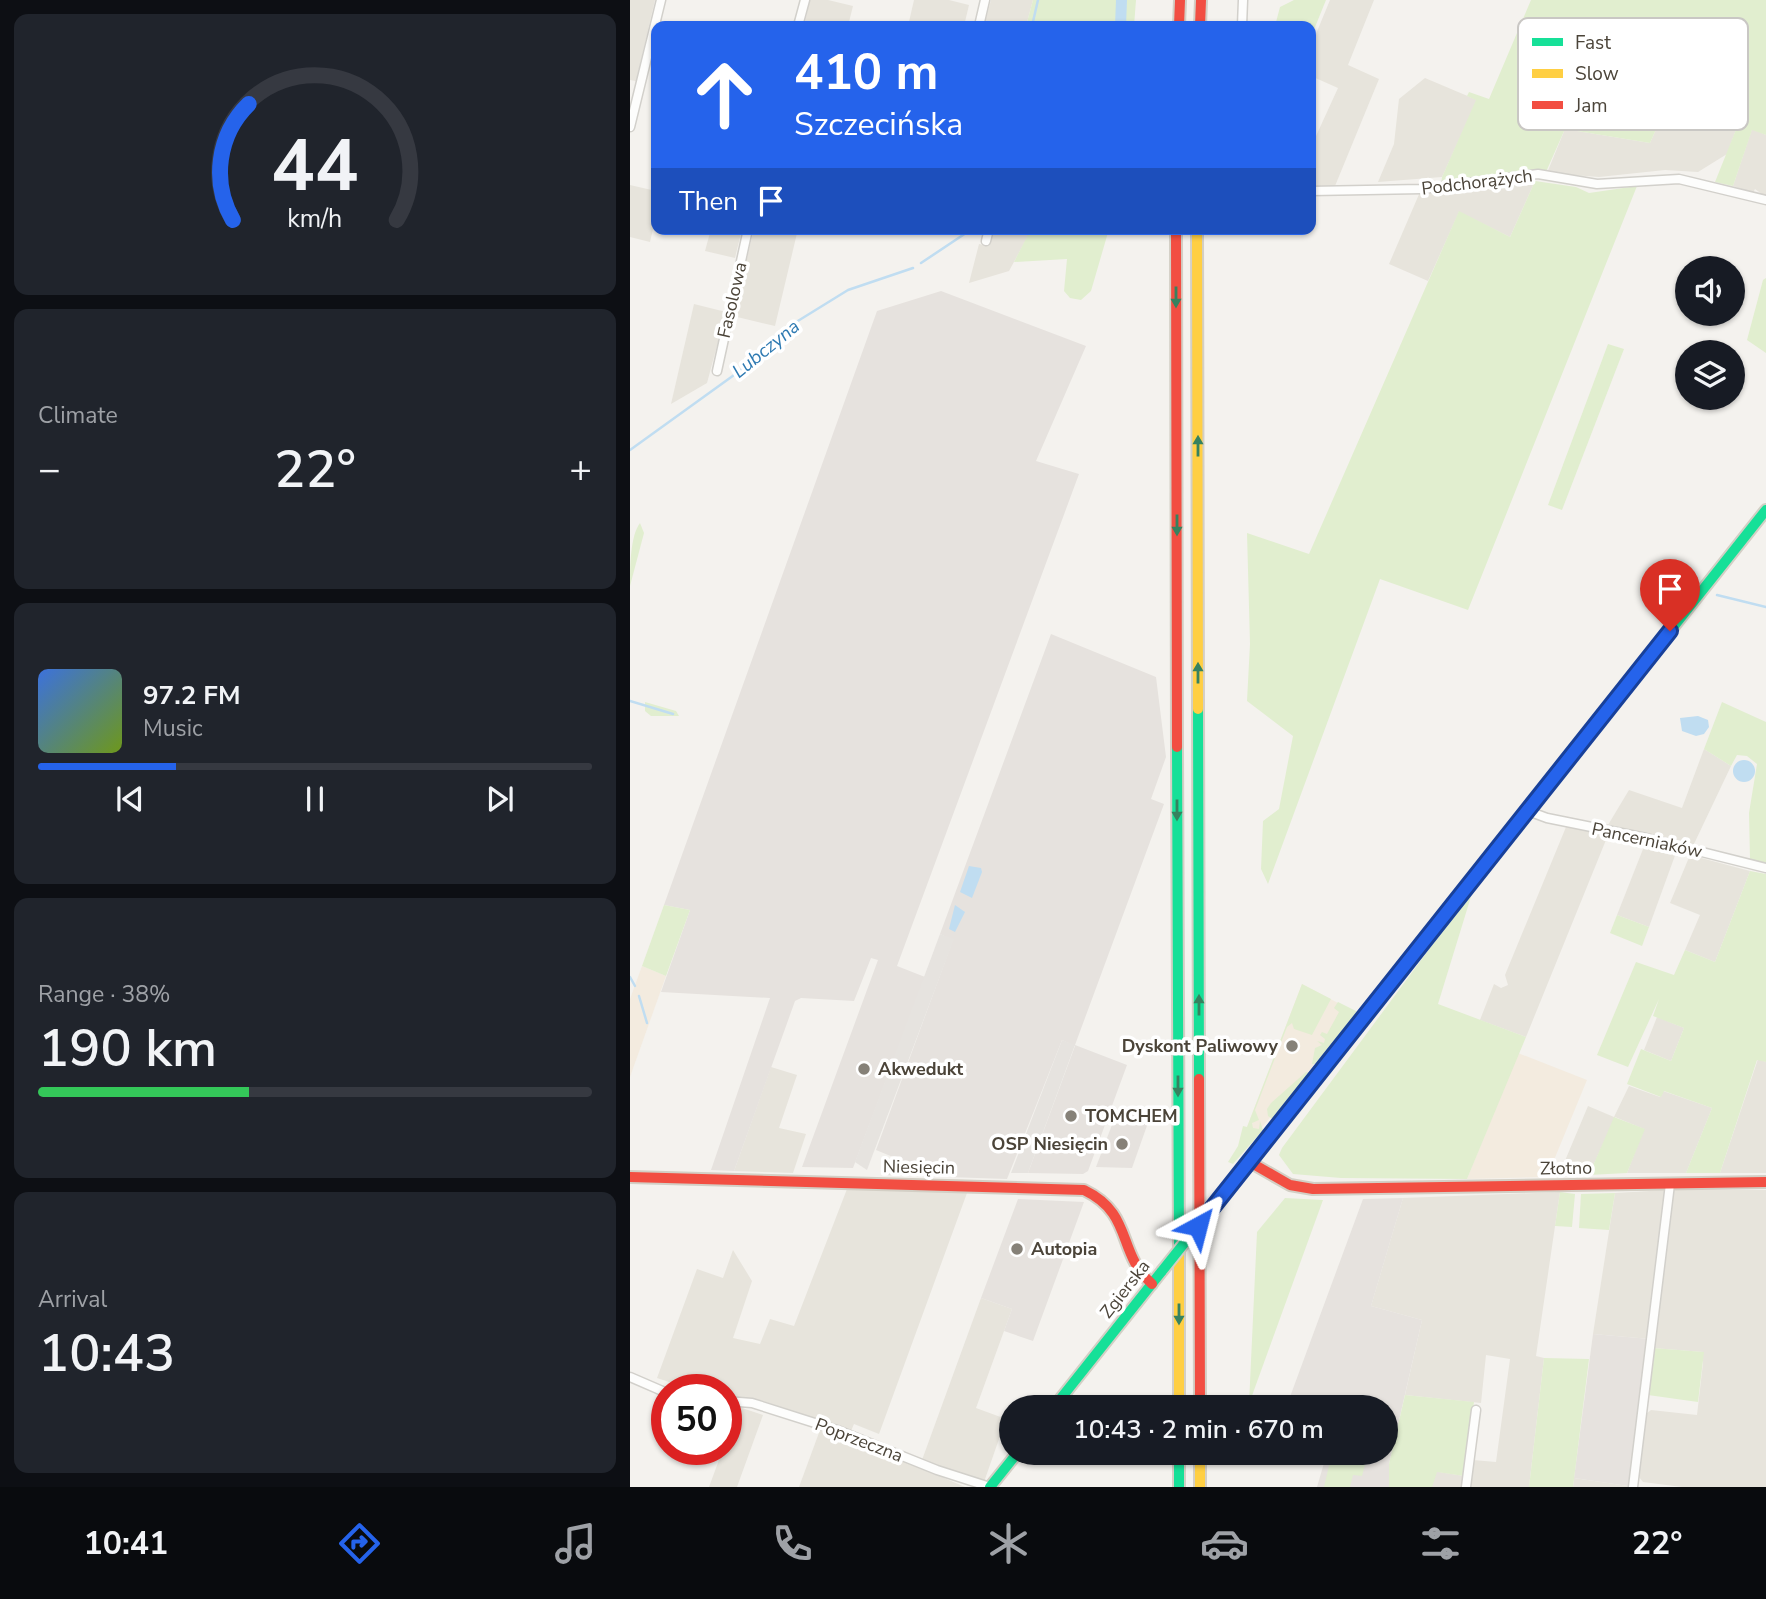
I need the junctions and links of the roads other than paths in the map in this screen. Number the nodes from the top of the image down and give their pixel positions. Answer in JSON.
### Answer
{"nodes":[{"id":1,"x":661,"y":0,"type":"edge"},
{"id":2,"x":805,"y":0,"type":"edge"},
{"id":3,"x":985,"y":0,"type":"edge"},
{"id":4,"x":1180,"y":0,"type":"edge"},
{"id":5,"x":1201,"y":0,"type":"edge"},
{"id":6,"x":1243,"y":0,"type":"edge"},
{"id":7,"x":656,"y":21,"type":"edge"},
{"id":8,"x":800,"y":21,"type":"edge"},
{"id":9,"x":980,"y":21,"type":"edge"},
{"id":10,"x":1179,"y":21,"type":"edge"},
{"id":11,"x":1200,"y":21,"type":"edge"},
{"id":12,"x":1242,"y":21,"type":"edge"},
{"id":13,"x":651,"y":41,"type":"edge"},
{"id":14,"x":630,"y":127,"type":"edge"},
{"id":15,"x":1316,"y":191,"type":"edge"},
{"id":16,"x":1766,"y":200,"type":"edge"},
{"id":17,"x":747,"y":235,"type":"edge"},
{"id":18,"x":988,"y":235,"type":"edge"},
{"id":19,"x":1176,"y":235,"type":"edge"},
{"id":20,"x":1197,"y":235,"type":"edge"},
{"id":21,"x":986,"y":241,"type":"dead end"},
{"id":22,"x":716,"y":370,"type":"dead end"},
{"id":23,"x":1766,"y":510,"type":"edge"},
{"id":24,"x":1528,"y":811,"type":"junction"},
{"id":25,"x":1766,"y":868,"type":"edge"},
{"id":26,"x":1248,"y":1161,"type":"junction"},
{"id":27,"x":630,"y":1177,"type":"edge"},
{"id":28,"x":1766,"y":1182,"type":"edge"},
{"id":29,"x":1670,"y":1184,"type":"junction"},
{"id":30,"x":1152,"y":1283,"type":"junction"},
{"id":31,"x":630,"y":1377,"type":"edge"},
{"id":32,"x":651,"y":1386,"type":"edge"},
{"id":33,"x":1063,"y":1395,"type":"edge"},
{"id":34,"x":1179,"y":1395,"type":"edge"},
{"id":35,"x":1200,"y":1395,"type":"edge"},
{"id":36,"x":742,"y":1403,"type":"edge"},
{"id":37,"x":1476,"y":1410,"type":"dead end"},
{"id":38,"x":1008,"y":1465,"type":"edge"},
{"id":39,"x":1179,"y":1465,"type":"edge"},
{"id":40,"x":1200,"y":1465,"type":"edge"},
{"id":41,"x":990,"y":1487,"type":"edge"},
{"id":42,"x":1179,"y":1487,"type":"edge"},
{"id":43,"x":1200,"y":1487,"type":"edge"},
{"id":44,"x":1466,"y":1487,"type":"edge"},
{"id":45,"x":1633,"y":1487,"type":"edge"}],
"edges":[{"from":1,"to":7,"type":"street"},
{"from":2,"to":8,"type":"street"},
{"from":3,"to":9,"type":"street"},
{"from":4,"to":10,"type":"main road"},
{"from":5,"to":11,"type":"main road"},
{"from":6,"to":12,"type":"street"},
{"from":13,"to":14,"type":"street"},
{"from":15,"to":16,"type":"street","name":"Podchorążych"},
{"from":17,"to":22,"type":"street","name":"Fasolowa"},
{"from":18,"to":21,"type":"street"},
{"from":19,"to":34,"type":"main road","one_way":true},
{"from":35,"to":20,"type":"main road","one_way":true},
{"from":23,"to":24,"type":"main road","name":"Zgierska"},
{"from":24,"to":25,"type":"street","name":"Pancerniaków"},
{"from":24,"to":26,"type":"main road","name":"Zgierska"},
{"from":26,"to":29,"type":"main road","name":"Złotno"},
{"from":26,"to":30,"type":"main road","name":"Zgierska","bridge":true},
{"from":27,"to":30,"type":"main road","name":"Niesięcin"},
{"from":28,"to":29,"type":"main road","name":"Złotno"},
{"from":29,"to":45,"type":"street"},
{"from":30,"to":33,"type":"main road","name":"Zgierska"},
{"from":31,"to":32,"type":"street"},
{"from":36,"to":41,"type":"street","name":"Poprzeczna"},
{"from":37,"to":44,"type":"street"},
{"from":38,"to":41,"type":"main road"},
{"from":39,"to":42,"type":"main road"},
{"from":40,"to":43,"type":"main road"}]}
